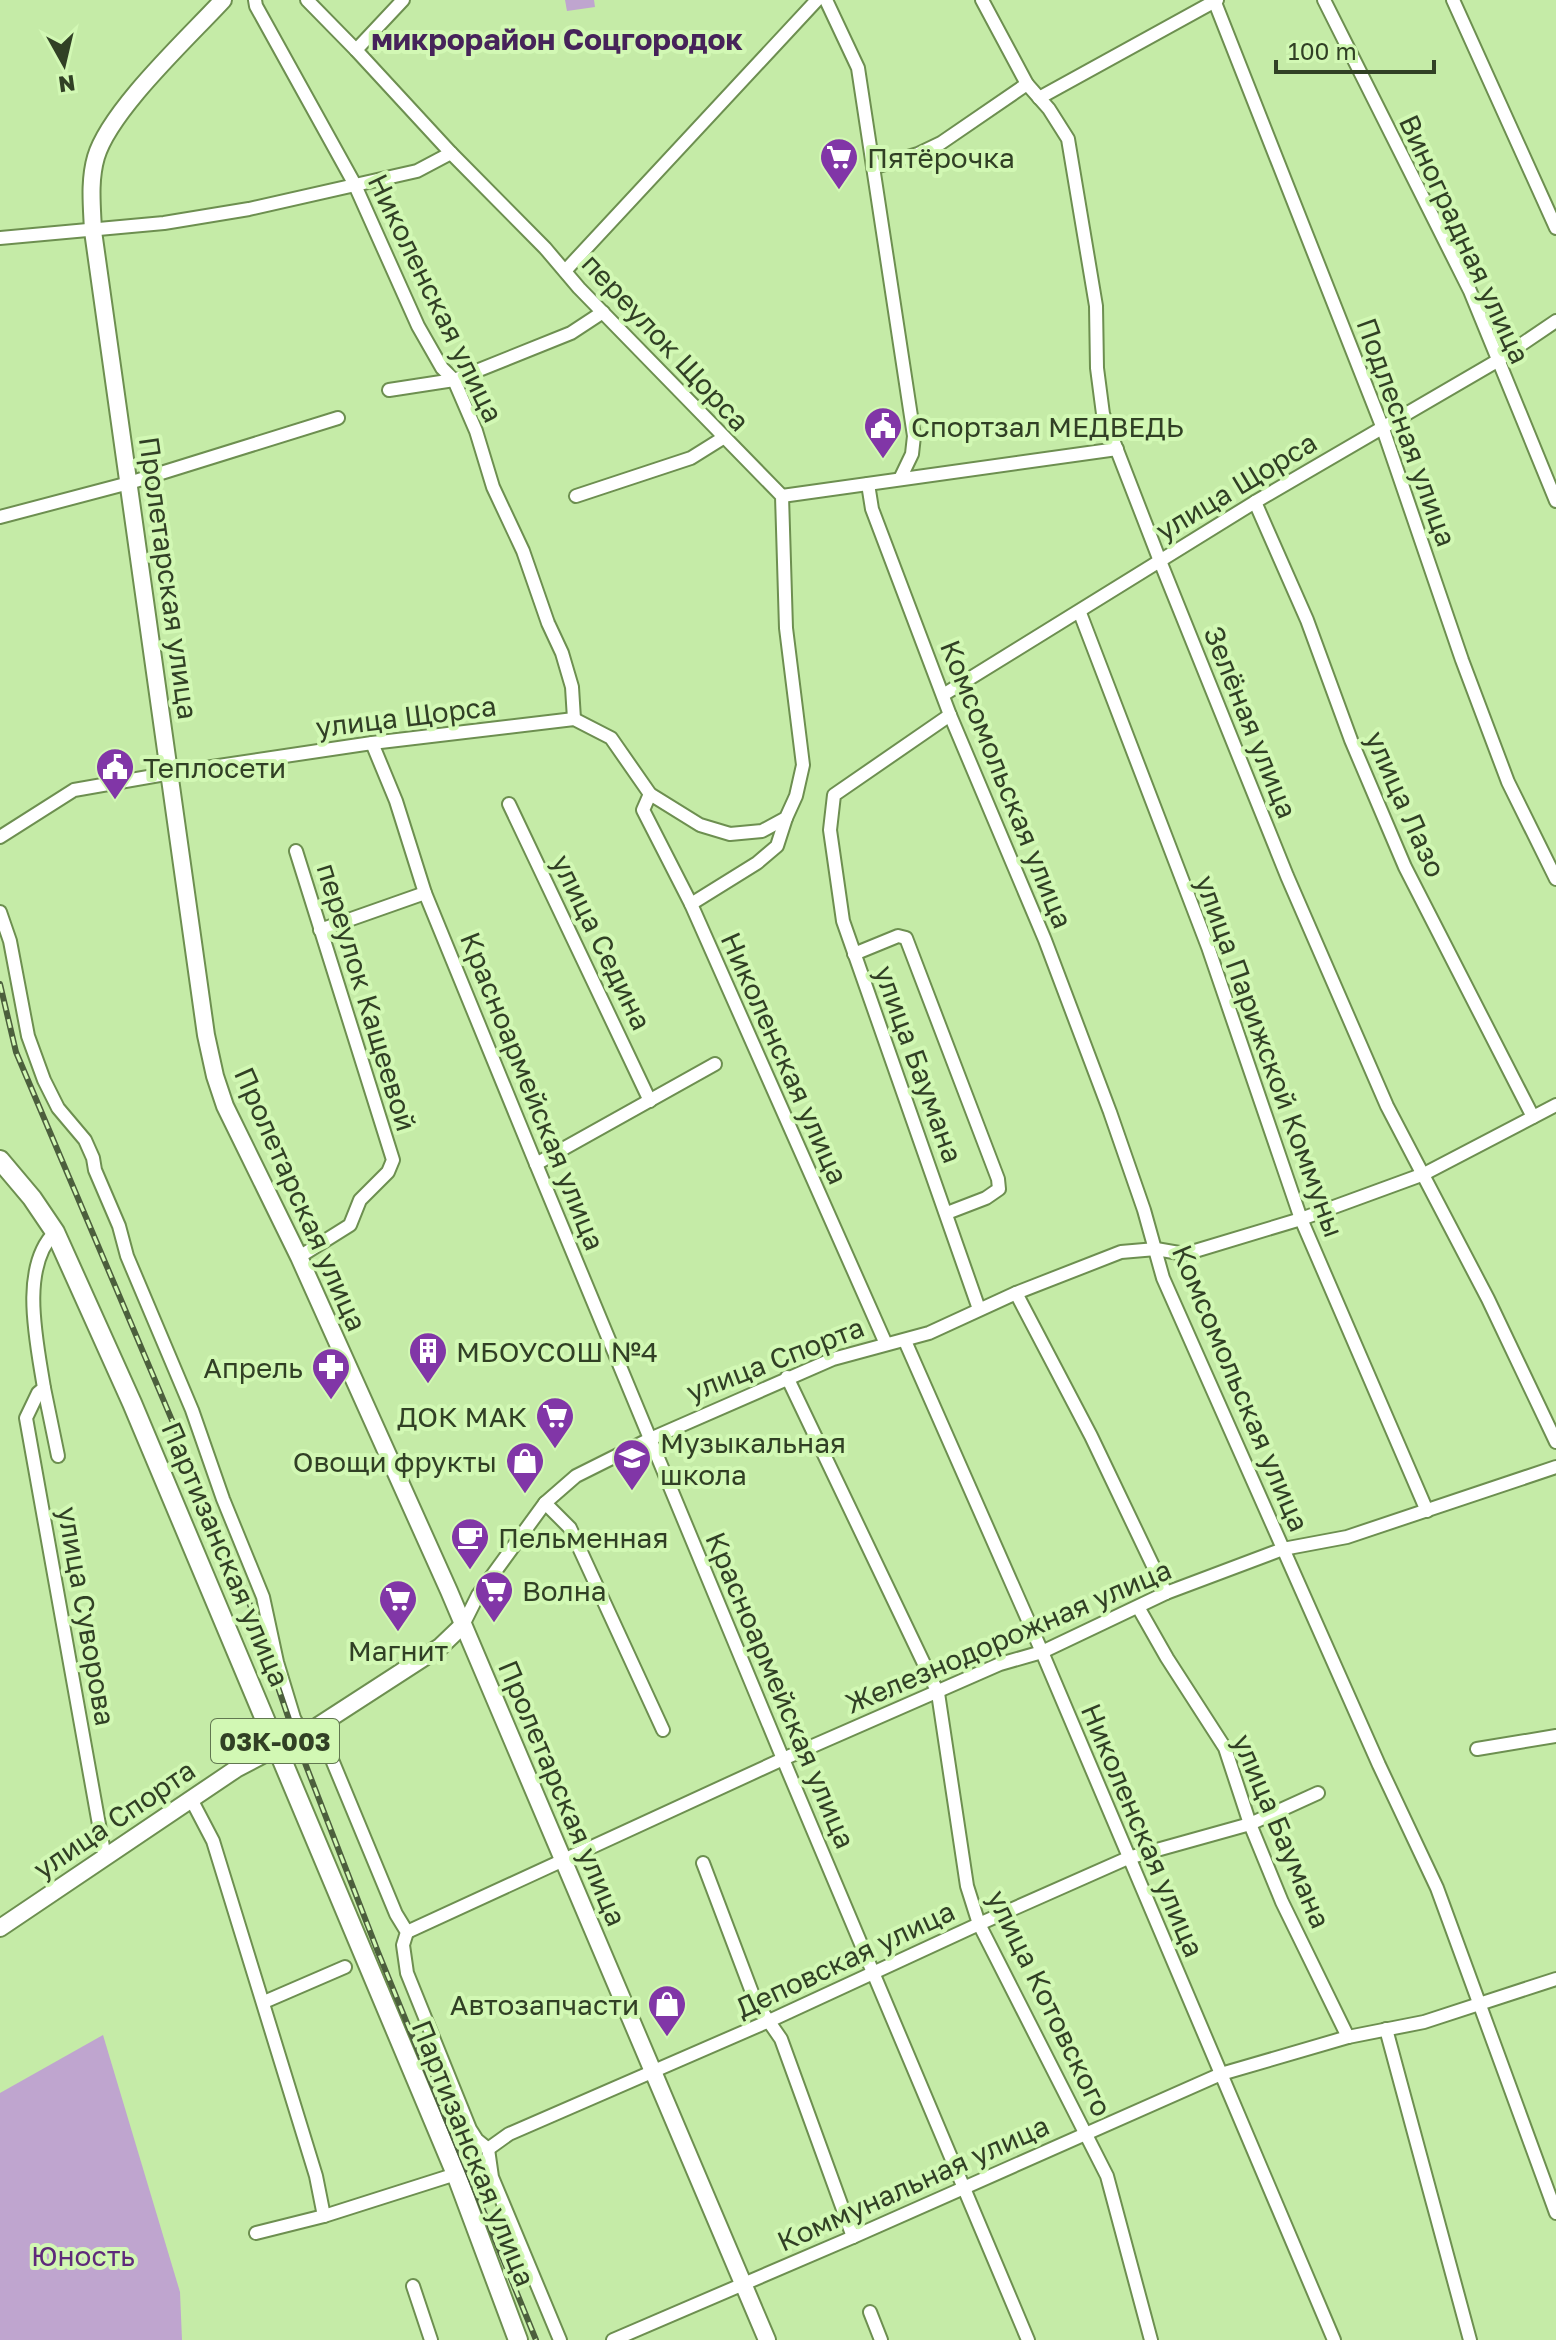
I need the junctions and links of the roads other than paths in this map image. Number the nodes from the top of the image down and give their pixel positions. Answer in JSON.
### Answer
{"nodes":[{"id":1,"x":223,"y":0,"type":"edge"},
{"id":2,"x":255,"y":0,"type":"edge"},
{"id":3,"x":307,"y":0,"type":"edge"},
{"id":4,"x":403,"y":0,"type":"edge"},
{"id":5,"x":817,"y":0,"type":"edge"},
{"id":6,"x":826,"y":0,"type":"edge"},
{"id":7,"x":982,"y":0,"type":"edge"},
{"id":8,"x":1215,"y":0,"type":"edge"},
{"id":9,"x":1324,"y":0,"type":"edge"},
{"id":10,"x":1453,"y":0,"type":"edge"},
{"id":11,"x":356,"y":50,"type":"junction"},
{"id":12,"x":1027,"y":84,"type":"junction"},
{"id":13,"x":1039,"y":98,"type":"junction"},
{"id":14,"x":451,"y":153,"type":"junction"},
{"id":15,"x":875,"y":167,"type":"junction"},
{"id":16,"x":354,"y":183,"type":"junction"},
{"id":17,"x":1556,"y":228,"type":"edge"},
{"id":18,"x":93,"y":231,"type":"junction"},
{"id":19,"x":0,"y":238,"type":"edge"},
{"id":20,"x":565,"y":271,"type":"junction"},
{"id":21,"x":603,"y":312,"type":"junction"},
{"id":22,"x":1556,"y":321,"type":"edge"},
{"id":23,"x":1497,"y":361,"type":"junction"},
{"id":24,"x":454,"y":380,"type":"junction"},
{"id":25,"x":389,"y":390,"type":"dead end"},
{"id":26,"x":338,"y":418,"type":"dead end"},
{"id":27,"x":1382,"y":426,"type":"junction"},
{"id":28,"x":723,"y":438,"type":"junction"},
{"id":29,"x":1117,"y":449,"type":"junction"},
{"id":30,"x":900,"y":479,"type":"junction"},
{"id":31,"x":129,"y":483,"type":"junction"},
{"id":32,"x":868,"y":484,"type":"junction"},
{"id":33,"x":576,"y":496,"type":"dead end"},
{"id":34,"x":782,"y":496,"type":"junction"},
{"id":35,"x":1556,"y":501,"type":"edge"},
{"id":36,"x":1255,"y":502,"type":"junction"},
{"id":37,"x":0,"y":517,"type":"edge"},
{"id":38,"x":1160,"y":561,"type":"junction"},
{"id":39,"x":1080,"y":613,"type":"junction"},
{"id":40,"x":943,"y":695,"type":"junction"},
{"id":41,"x":950,"y":715,"type":"junction"},
{"id":42,"x":574,"y":719,"type":"junction"},
{"id":43,"x":372,"y":743,"type":"junction"},
{"id":44,"x":171,"y":773,"type":"junction"},
{"id":45,"x":650,"y":794,"type":"junction"},
{"id":46,"x":509,"y":804,"type":"dead end"},
{"id":47,"x":786,"y":818,"type":"junction"},
{"id":48,"x":0,"y":837,"type":"edge"},
{"id":49,"x":296,"y":851,"type":"dead end"},
{"id":50,"x":1556,"y":879,"type":"edge"},
{"id":51,"x":425,"y":893,"type":"junction"},
{"id":52,"x":691,"y":904,"type":"junction"},
{"id":53,"x":0,"y":912,"type":"edge"},
{"id":54,"x":320,"y":930,"type":"junction"},
{"id":55,"x":854,"y":954,"type":"junction"},
{"id":56,"x":715,"y":1064,"type":"dead end"},
{"id":57,"x":650,"y":1101,"type":"junction"},
{"id":58,"x":1556,"y":1105,"type":"edge"},
{"id":59,"x":1533,"y":1117,"type":"junction"},
{"id":60,"x":0,"y":1160,"type":"edge"},
{"id":61,"x":536,"y":1164,"type":"junction"},
{"id":62,"x":1424,"y":1174,"type":"junction"},
{"id":63,"x":947,"y":1213,"type":"junction"},
{"id":64,"x":1301,"y":1219,"type":"junction"},
{"id":65,"x":55,"y":1232,"type":"junction"},
{"id":66,"x":1156,"y":1249,"type":"junction"},
{"id":67,"x":299,"y":1257,"type":"junction"},
{"id":68,"x":1016,"y":1293,"type":"junction"},
{"id":69,"x":979,"y":1309,"type":"junction"},
{"id":70,"x":905,"y":1341,"type":"junction"},
{"id":71,"x":886,"y":1344,"type":"junction"},
{"id":72,"x":787,"y":1377,"type":"junction"},
{"id":73,"x":44,"y":1388,"type":"junction"},
{"id":74,"x":650,"y":1439,"type":"junction"},
{"id":75,"x":1556,"y":1442,"type":"edge"},
{"id":76,"x":58,"y":1456,"type":"dead end"},
{"id":77,"x":1556,"y":1467,"type":"edge"},
{"id":78,"x":545,"y":1503,"type":"junction"},
{"id":79,"x":1427,"y":1511,"type":"junction"},
{"id":80,"x":1283,"y":1549,"type":"junction"},
{"id":81,"x":1166,"y":1593,"type":"junction"},
{"id":82,"x":1138,"y":1607,"type":"junction"},
{"id":83,"x":463,"y":1625,"type":"junction"},
{"id":84,"x":1042,"y":1652,"type":"junction"},
{"id":85,"x":938,"y":1693,"type":"junction"},
{"id":86,"x":318,"y":1726,"type":"junction"},
{"id":87,"x":663,"y":1730,"type":"dead end"},
{"id":88,"x":302,"y":1733,"type":"junction"},
{"id":89,"x":1556,"y":1736,"type":"edge"},
{"id":90,"x":277,"y":1746,"type":"junction"},
{"id":91,"x":1477,"y":1749,"type":"dead end"},
{"id":92,"x":783,"y":1759,"type":"junction"},
{"id":93,"x":1318,"y":1793,"type":"dead end"},
{"id":94,"x":191,"y":1799,"type":"junction"},
{"id":95,"x":1250,"y":1824,"type":"junction"},
{"id":96,"x":105,"y":1858,"type":"junction"},
{"id":97,"x":1128,"y":1858,"type":"junction"},
{"id":98,"x":563,"y":1859,"type":"junction"},
{"id":99,"x":703,"y":1863,"type":"dead end"},
{"id":100,"x":979,"y":1924,"type":"junction"},
{"id":101,"x":0,"y":1928,"type":"edge"},
{"id":102,"x":407,"y":1932,"type":"junction"},
{"id":103,"x":345,"y":1967,"type":"dead end"},
{"id":104,"x":874,"y":1973,"type":"junction"},
{"id":105,"x":1556,"y":1979,"type":"edge"},
{"id":106,"x":264,"y":2002,"type":"junction"},
{"id":107,"x":1482,"y":2003,"type":"junction"},
{"id":108,"x":769,"y":2021,"type":"junction"},
{"id":109,"x":1386,"y":2029,"type":"junction"},
{"id":110,"x":1348,"y":2037,"type":"junction"},
{"id":111,"x":653,"y":2072,"type":"junction"},
{"id":112,"x":1221,"y":2074,"type":"junction"},
{"id":113,"x":1087,"y":2133,"type":"junction"},
{"id":114,"x":488,"y":2149,"type":"junction"},
{"id":115,"x":456,"y":2174,"type":"junction"},
{"id":116,"x":963,"y":2187,"type":"junction"},
{"id":117,"x":1556,"y":2213,"type":"edge"},
{"id":118,"x":324,"y":2216,"type":"junction"},
{"id":119,"x":256,"y":2233,"type":"dead end"},
{"id":120,"x":853,"y":2237,"type":"junction"},
{"id":121,"x":743,"y":2283,"type":"junction"},
{"id":122,"x":413,"y":2286,"type":"dead end"},
{"id":123,"x":870,"y":2312,"type":"dead end"},
{"id":124,"x":431,"y":2340,"type":"edge"},
{"id":125,"x":515,"y":2340,"type":"edge"},
{"id":126,"x":560,"y":2340,"type":"edge"},
{"id":127,"x":613,"y":2340,"type":"edge"},
{"id":128,"x":767,"y":2340,"type":"edge"},
{"id":129,"x":881,"y":2340,"type":"edge"},
{"id":130,"x":1028,"y":2340,"type":"edge"},
{"id":131,"x":1151,"y":2340,"type":"edge"},
{"id":132,"x":1334,"y":2340,"type":"edge"},
{"id":133,"x":1470,"y":2340,"type":"edge"}],
"edges":[{"from":1,"to":18,"type":"street","name":"Пролетарская улица"},
{"from":2,"to":16,"type":"street","name":"Николенская улица"},
{"from":3,"to":11,"type":"street","name":"переулок Щорса"},
{"from":4,"to":11,"type":"street"},
{"from":5,"to":20,"type":"street"},
{"from":6,"to":15,"type":"street"},
{"from":7,"to":12,"type":"street","name":"Зелёная улица"},
{"from":8,"to":13,"type":"street"},
{"from":8,"to":27,"type":"street","name":"Подлесная улица"},
{"from":9,"to":23,"type":"street","name":"Виноградная улица"},
{"from":10,"to":17,"type":"street"},
{"from":11,"to":14,"type":"street","name":"переулок Щорса"},
{"from":12,"to":13,"type":"street","name":"Зелёная улица"},
{"from":12,"to":15,"type":"street"},
{"from":13,"to":29,"type":"street","name":"Зелёная улица"},
{"from":14,"to":16,"type":"street"},
{"from":14,"to":20,"type":"street","name":"переулок Щорса"},
{"from":15,"to":30,"type":"street"},
{"from":16,"to":18,"type":"street"},
{"from":16,"to":24,"type":"street","name":"Николенская улица"},
{"from":18,"to":19,"type":"street"},
{"from":18,"to":31,"type":"street","name":"Пролетарская улица"},
{"from":20,"to":21,"type":"street","name":"переулок Щорса"},
{"from":21,"to":24,"type":"street"},
{"from":21,"to":28,"type":"street","name":"переулок Щорса"},
{"from":22,"to":23,"type":"street","name":"улица Щорса"},
{"from":23,"to":27,"type":"street","name":"улица Щорса"},
{"from":23,"to":35,"type":"street","name":"Виноградная улица"},
{"from":24,"to":25,"type":"street"},
{"from":24,"to":42,"type":"street","name":"Николенская улица"},
{"from":26,"to":31,"type":"street"},
{"from":27,"to":36,"type":"street","name":"улица Щорса"},
{"from":27,"to":50,"type":"street","name":"Подлесная улица"},
{"from":28,"to":33,"type":"street"},
{"from":28,"to":34,"type":"street","name":"переулок Щорса"},
{"from":29,"to":30,"type":"street"},
{"from":29,"to":38,"type":"street","name":"Зелёная улица"},
{"from":30,"to":32,"type":"street"},
{"from":31,"to":37,"type":"street"},
{"from":31,"to":44,"type":"street","name":"Пролетарская улица"},
{"from":32,"to":34,"type":"street"},
{"from":32,"to":40,"type":"street","name":"Комсомольская улица"},
{"from":34,"to":47,"type":"street"},
{"from":36,"to":38,"type":"street","name":"улица Щорса"},
{"from":36,"to":59,"type":"street","name":"улица Лазо"},
{"from":38,"to":39,"type":"street","name":"улица Щорса"},
{"from":38,"to":62,"type":"street","name":"Зелёная улица"},
{"from":39,"to":40,"type":"street","name":"улица Щорса"},
{"from":39,"to":64,"type":"street","name":"улица Парижской Коммуны"},
{"from":40,"to":41,"type":"street","name":"Комсомольская улица"},
{"from":41,"to":55,"type":"street","name":"улица Баумана"},
{"from":41,"to":66,"type":"street","name":"Комсомольская улица"},
{"from":42,"to":43,"type":"street","name":"улица Щорса"},
{"from":42,"to":45,"type":"street"},
{"from":43,"to":44,"type":"street","name":"улица Щорса"},
{"from":43,"to":51,"type":"street","name":"Красноармейская улица"},
{"from":44,"to":48,"type":"street","name":"улица Щорса"},
{"from":44,"to":67,"type":"street","name":"Пролетарская улица"},
{"from":45,"to":47,"type":"street"},
{"from":45,"to":52,"type":"street","name":"Николенская улица"},
{"from":46,"to":57,"type":"street","name":"улица Седина"},
{"from":47,"to":52,"type":"street"},
{"from":49,"to":54,"type":"street","name":"переулок Кащеевой"},
{"from":51,"to":54,"type":"street"},
{"from":51,"to":61,"type":"street","name":"Красноармейская улица"},
{"from":52,"to":71,"type":"street","name":"Николенская улица"},
{"from":53,"to":88,"type":"street","name":"Партизанская улица"},
{"from":54,"to":67,"type":"street","name":"переулок Кащеевой"},
{"from":55,"to":63,"type":"street","name":"улица Баумана"},
{"from":55,"to":63,"type":"street"},
{"from":56,"to":57,"type":"street"},
{"from":57,"to":61,"type":"street"},
{"from":58,"to":59,"type":"street","name":"улица Спорта"},
{"from":59,"to":62,"type":"street","name":"улица Спорта"},
{"from":60,"to":65,"type":"main road","name":"Партизанская улица","number":"03К-003"},
{"from":61,"to":74,"type":"street","name":"Красноармейская улица"},
{"from":62,"to":64,"type":"street","name":"улица Спорта"},
{"from":62,"to":75,"type":"street","name":"Зелёная улица"},
{"from":63,"to":69,"type":"street","name":"улица Баумана"},
{"from":64,"to":66,"type":"street","name":"улица Спорта"},
{"from":64,"to":79,"type":"street","name":"улица Парижской Коммуны"},
{"from":65,"to":73,"type":"street"},
{"from":65,"to":90,"type":"main road","name":"Партизанская улица","number":"03К-003"},
{"from":66,"to":68,"type":"street","name":"улица Спорта"},
{"from":66,"to":80,"type":"street","name":"Комсомольская улица"},
{"from":67,"to":83,"type":"street","name":"Пролетарская улица"},
{"from":68,"to":69,"type":"street","name":"улица Спорта"},
{"from":68,"to":81,"type":"street"},
{"from":69,"to":70,"type":"street","name":"улица Спорта"},
{"from":70,"to":71,"type":"street","name":"улица Спорта"},
{"from":70,"to":84,"type":"street","name":"Николенская улица"},
{"from":71,"to":72,"type":"street","name":"улица Спорта"},
{"from":72,"to":74,"type":"street","name":"улица Спорта"},
{"from":72,"to":85,"type":"street","name":"улица Котовского"},
{"from":73,"to":76,"type":"street"},
{"from":73,"to":96,"type":"street","name":"улица Суворова"},
{"from":74,"to":78,"type":"street","name":"улица Спорта"},
{"from":74,"to":92,"type":"street","name":"Красноармейская улица"},
{"from":77,"to":79,"type":"street","name":"Железнодорожная улица"},
{"from":78,"to":83,"type":"street","name":"улица Спорта"},
{"from":78,"to":87,"type":"street"},
{"from":79,"to":80,"type":"street","name":"Железнодорожная улица"},
{"from":80,"to":81,"type":"street","name":"Железнодорожная улица"},
{"from":80,"to":107,"type":"street","name":"Комсомольская улица"},
{"from":81,"to":82,"type":"street","name":"Железнодорожная улица"},
{"from":82,"to":84,"type":"street","name":"Железнодорожная улица"},
{"from":82,"to":95,"type":"street","name":"улица Баумана"},
{"from":83,"to":86,"type":"street","name":"улица Спорта"},
{"from":83,"to":98,"type":"street","name":"Пролетарская улица"},
{"from":84,"to":85,"type":"street","name":"Железнодорожная улица"},
{"from":84,"to":97,"type":"street","name":"Николенская улица"},
{"from":85,"to":92,"type":"street","name":"Железнодорожная улица"},
{"from":85,"to":100,"type":"street","name":"улица Котовского"},
{"from":86,"to":88,"type":"street","name":"улица Спорта"},
{"from":86,"to":102,"type":"street","name":"Партизанская улица"},
{"from":88,"to":90,"type":"street","name":"улица Спорта"},
{"from":89,"to":91,"type":"street"},
{"from":90,"to":94,"type":"street","name":"улица Спорта"},
{"from":90,"to":115,"type":"main road","name":"Партизанская улица","number":"03К-003"},
{"from":92,"to":98,"type":"street","name":"Железнодорожная улица"},
{"from":92,"to":104,"type":"street","name":"Красноармейская улица"},
{"from":93,"to":95,"type":"street","name":"Деповская улица"},
{"from":94,"to":96,"type":"street","name":"улица Спорта"},
{"from":94,"to":106,"type":"street"},
{"from":95,"to":97,"type":"street","name":"Деповская улица"},
{"from":95,"to":110,"type":"street","name":"улица Баумана"},
{"from":96,"to":101,"type":"street","name":"улица Спорта"},
{"from":97,"to":100,"type":"street","name":"Деповская улица"},
{"from":97,"to":112,"type":"street","name":"Николенская улица"},
{"from":98,"to":102,"type":"street","name":"Железнодорожная улица"},
{"from":98,"to":111,"type":"street","name":"Пролетарская улица"},
{"from":99,"to":108,"type":"street"},
{"from":100,"to":104,"type":"street","name":"Деповская улица"},
{"from":100,"to":113,"type":"street","name":"улица Котовского"},
{"from":102,"to":114,"type":"street","name":"Партизанская улица"},
{"from":103,"to":106,"type":"street"},
{"from":104,"to":108,"type":"street","name":"Деповская улица"},
{"from":104,"to":116,"type":"street","name":"Красноармейская улица"},
{"from":105,"to":107,"type":"street","name":"Коммунальная улица"},
{"from":106,"to":118,"type":"street"},
{"from":107,"to":109,"type":"street","name":"Коммунальная улица"},
{"from":107,"to":117,"type":"street","name":"Комсомольская улица"},
{"from":108,"to":111,"type":"street","name":"Деповская улица"},
{"from":108,"to":120,"type":"street"},
{"from":109,"to":110,"type":"street","name":"Коммунальная улица"},
{"from":109,"to":133,"type":"street"},
{"from":110,"to":112,"type":"street","name":"Коммунальная улица"},
{"from":111,"to":114,"type":"street","name":"Деповская улица"},
{"from":111,"to":121,"type":"street","name":"Пролетарская улица"},
{"from":112,"to":113,"type":"street","name":"Коммунальная улица"},
{"from":112,"to":132,"type":"street","name":"Николенская улица"},
{"from":113,"to":116,"type":"street","name":"Коммунальная улица"},
{"from":113,"to":131,"type":"street","name":"улица Котовского"},
{"from":114,"to":126,"type":"street","name":"Партизанская улица"},
{"from":115,"to":118,"type":"street"},
{"from":115,"to":125,"type":"main road","name":"Партизанская улица","number":"03К-003"},
{"from":116,"to":120,"type":"street","name":"Коммунальная улица"},
{"from":116,"to":130,"type":"street","name":"Красноармейская улица"},
{"from":118,"to":119,"type":"street"},
{"from":120,"to":121,"type":"street","name":"Коммунальная улица"},
{"from":121,"to":127,"type":"street","name":"Коммунальная улица"},
{"from":121,"to":128,"type":"street","name":"Пролетарская улица"},
{"from":122,"to":124,"type":"street"},
{"from":123,"to":129,"type":"street"}]}
